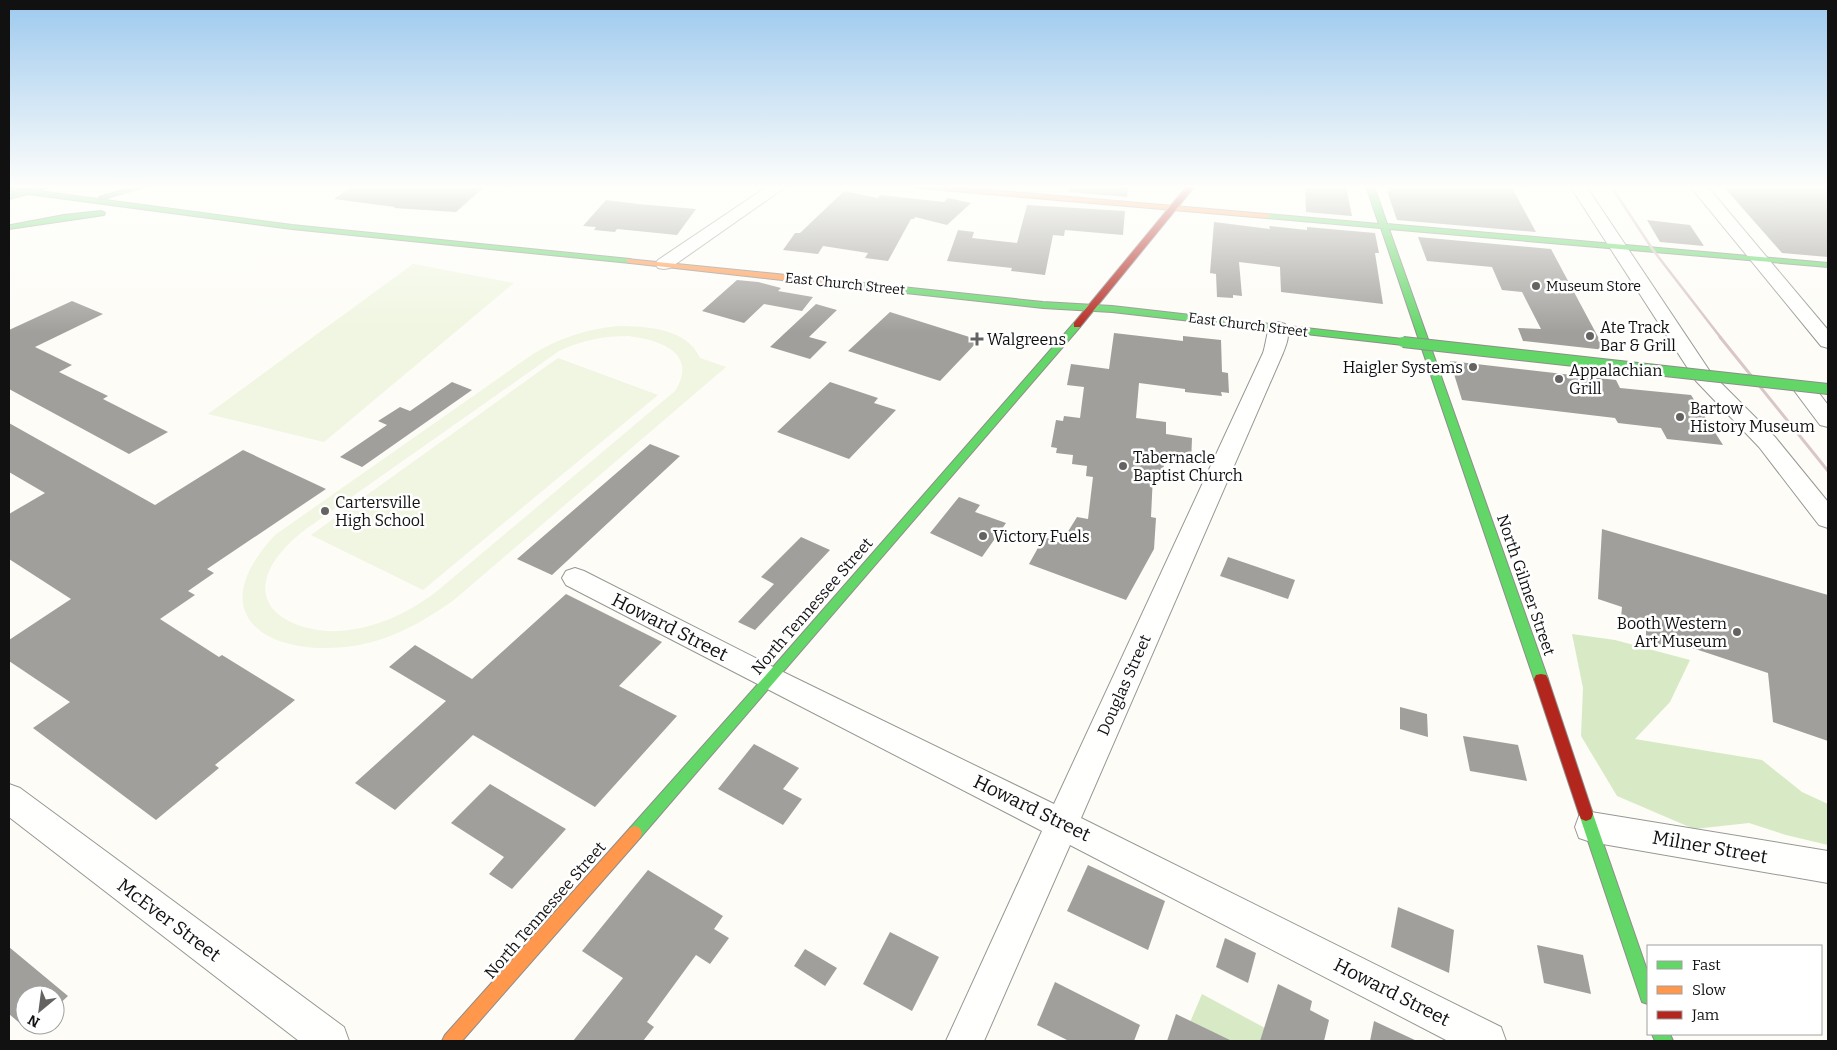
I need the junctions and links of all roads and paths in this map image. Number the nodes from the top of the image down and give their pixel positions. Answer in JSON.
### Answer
{"nodes":[{"id":1,"x":373,"y":235,"type":"edge"},
{"id":2,"x":707,"y":235,"type":"edge"},
{"id":3,"x":1151,"y":235,"type":"edge"},
{"id":4,"x":1387,"y":235,"type":"edge"},
{"id":5,"x":1484,"y":235,"type":"edge"},
{"id":6,"x":1610,"y":235,"type":"edge"},
{"id":7,"x":1738,"y":235,"type":"edge"},
{"id":8,"x":1618,"y":247,"type":"junction"},
{"id":9,"x":1758,"y":259,"type":"junction"},
{"id":10,"x":664,"y":264,"type":"junction"},
{"id":11,"x":1828,"y":265,"type":"edge"},
{"id":12,"x":1089,"y":309,"type":"junction"},
{"id":13,"x":1278,"y":328,"type":"junction"},
{"id":14,"x":1828,"y":342,"type":"edge"},
{"id":15,"x":1427,"y":347,"type":"junction"},
{"id":16,"x":1703,"y":378,"type":"junction"},
{"id":17,"x":1828,"y":390,"type":"edge"},
{"id":18,"x":1828,"y":420,"type":"edge"},
{"id":19,"x":1826,"y":517,"type":"edge"},
{"id":20,"x":575,"y":578,"type":"dead end"},
{"id":21,"x":771,"y":679,"type":"junction"},
{"id":22,"x":9,"y":798,"type":"edge"},
{"id":23,"x":1062,"y":823,"type":"junction"},
{"id":24,"x":1591,"y":827,"type":"junction"},
{"id":25,"x":1828,"y":867,"type":"edge"},
{"id":26,"x":1647,"y":993,"type":"edge"},
{"id":27,"x":330,"y":1041,"type":"edge"},
{"id":28,"x":451,"y":1041,"type":"edge"},
{"id":29,"x":965,"y":1041,"type":"edge"},
{"id":30,"x":1487,"y":1041,"type":"edge"}],
"edges":[{"from":1,"to":10,"type":"main road","name":"East Church Street"},
{"from":2,"to":10,"type":"street"},
{"from":3,"to":12,"type":"main road","name":"North Tennessee Street"},
{"from":4,"to":15,"type":"main road","name":"North Gilmer Street"},
{"from":5,"to":8,"type":"main road"},
{"from":6,"to":8,"type":"street"},
{"from":7,"to":9,"type":"street"},
{"from":8,"to":9,"type":"main road"},
{"from":8,"to":16,"type":"street"},
{"from":9,"to":11,"type":"main road"},
{"from":9,"to":14,"type":"street"},
{"from":10,"to":12,"type":"main road","name":"East Church Street"},
{"from":12,"to":13,"type":"main road","name":"East Church Street"},
{"from":12,"to":21,"type":"main road","name":"North Tennessee Street"},
{"from":13,"to":17,"type":"main road","name":"East Church Street","bridge":true},
{"from":13,"to":23,"type":"street","name":"Douglas Street"},
{"from":15,"to":16,"type":"street"},
{"from":15,"to":24,"type":"main road","name":"North Gilmer Street"},
{"from":16,"to":19,"type":"street"},
{"from":17,"to":18,"type":"street"},
{"from":20,"to":21,"type":"street","name":"Howard Street"},
{"from":21,"to":23,"type":"street","name":"Howard Street"},
{"from":21,"to":28,"type":"main road","name":"North Tennessee Street"},
{"from":22,"to":27,"type":"street","name":"McEver Street"},
{"from":23,"to":29,"type":"street","name":"Douglas Street"},
{"from":23,"to":30,"type":"street","name":"Howard Street"},
{"from":24,"to":25,"type":"street","name":"Milner Street"},
{"from":24,"to":26,"type":"main road","name":"North Gilmer Street"}]}
